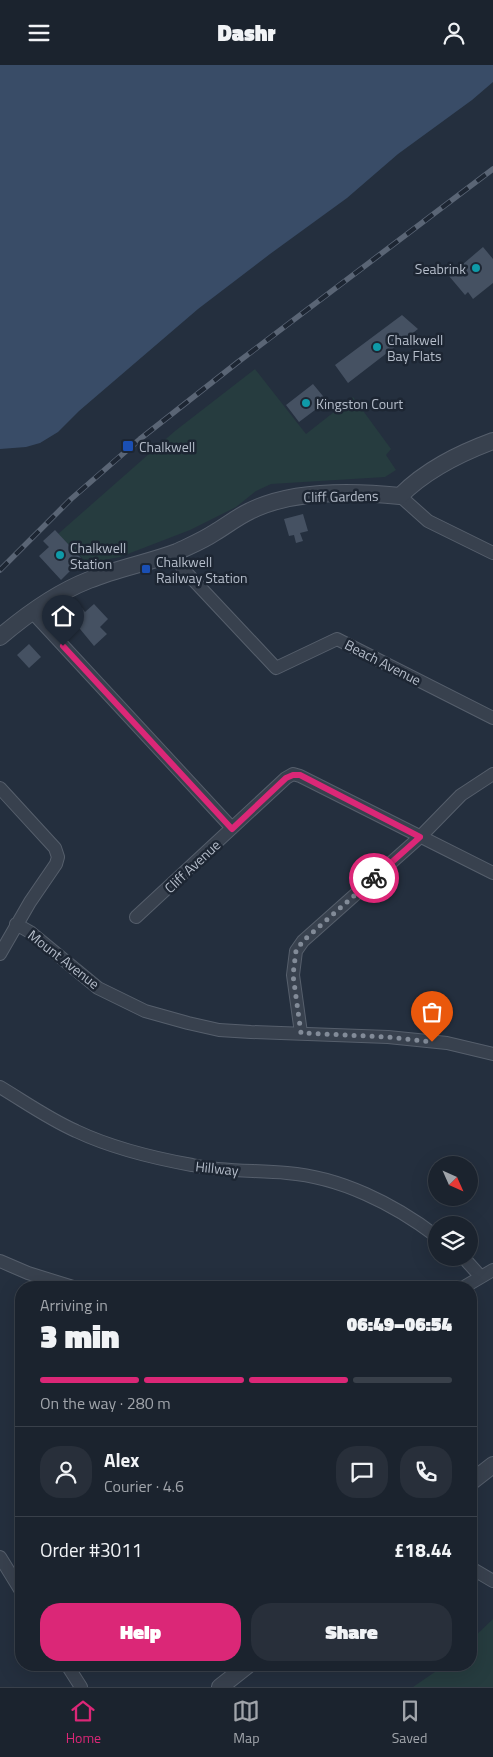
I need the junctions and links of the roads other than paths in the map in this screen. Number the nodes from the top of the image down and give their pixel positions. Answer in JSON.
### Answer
{"nodes":[{"id":1,"x":493,"y":441,"type":"edge"},
{"id":2,"x":400,"y":497,"type":"junction"},
{"id":3,"x":175,"y":552,"type":"junction"},
{"id":4,"x":493,"y":553,"type":"edge"},
{"id":5,"x":31,"y":611,"type":"junction"},
{"id":6,"x":0,"y":637,"type":"edge"},
{"id":7,"x":493,"y":718,"type":"edge"},
{"id":8,"x":493,"y":774,"type":"edge"},
{"id":9,"x":0,"y":788,"type":"edge"},
{"id":10,"x":232,"y":829,"type":"junction"},
{"id":11,"x":420,"y":837,"type":"junction"},
{"id":12,"x":493,"y":873,"type":"edge"},
{"id":13,"x":136,"y":917,"type":"dead end"},
{"id":14,"x":16,"y":924,"type":"junction"},
{"id":15,"x":0,"y":954,"type":"edge"},
{"id":16,"x":301,"y":1033,"type":"junction"},
{"id":17,"x":493,"y":1054,"type":"edge"},
{"id":18,"x":0,"y":1087,"type":"edge"},
{"id":19,"x":428,"y":1230,"type":"edge"},
{"id":20,"x":0,"y":1261,"type":"edge"},
{"id":21,"x":471,"y":1266,"type":"edge"},
{"id":22,"x":493,"y":1269,"type":"edge"},
{"id":23,"x":481,"y":1277,"type":"junction"},
{"id":24,"x":54,"y":1281,"type":"edge"},
{"id":25,"x":474,"y":1281,"type":"edge"},
{"id":26,"x":493,"y":1465,"type":"edge"},
{"id":27,"x":477,"y":1477,"type":"edge"},
{"id":28,"x":0,"y":1557,"type":"edge"},
{"id":29,"x":477,"y":1572,"type":"edge"},
{"id":30,"x":15,"y":1581,"type":"edge"},
{"id":31,"x":493,"y":1581,"type":"edge"},
{"id":32,"x":71,"y":1671,"type":"edge"},
{"id":33,"x":240,"y":1671,"type":"edge"},
{"id":34,"x":81,"y":1687,"type":"edge"},
{"id":35,"x":220,"y":1687,"type":"edge"}],
"edges":[{"from":1,"to":2,"type":"street"},
{"from":2,"to":3,"type":"street","name":"Cliff Gardens"},
{"from":2,"to":4,"type":"street"},
{"from":3,"to":5,"type":"street","name":"Cliff Gardens"},
{"from":3,"to":7,"type":"street","name":"Beach Avenue"},
{"from":5,"to":6,"type":"street","name":"Cliff Gardens"},
{"from":5,"to":10,"type":"street"},
{"from":8,"to":11,"type":"street"},
{"from":9,"to":14,"type":"street"},
{"from":10,"to":11,"type":"street","name":"Cliff Avenue"},
{"from":10,"to":13,"type":"street","name":"Cliff Avenue"},
{"from":11,"to":12,"type":"street"},
{"from":11,"to":16,"type":"street"},
{"from":14,"to":15,"type":"street"},
{"from":14,"to":16,"type":"street","name":"Mount Avenue"},
{"from":16,"to":17,"type":"street","name":"Mount Avenue"},
{"from":18,"to":19,"type":"street","name":"Hillway"},
{"from":20,"to":24,"type":"street"},
{"from":21,"to":23,"type":"street"},
{"from":22,"to":23,"type":"street"},
{"from":23,"to":25,"type":"street"},
{"from":26,"to":27,"type":"street"},
{"from":28,"to":30,"type":"street"},
{"from":29,"to":31,"type":"street"},
{"from":32,"to":34,"type":"street"},
{"from":33,"to":35,"type":"street"}]}
